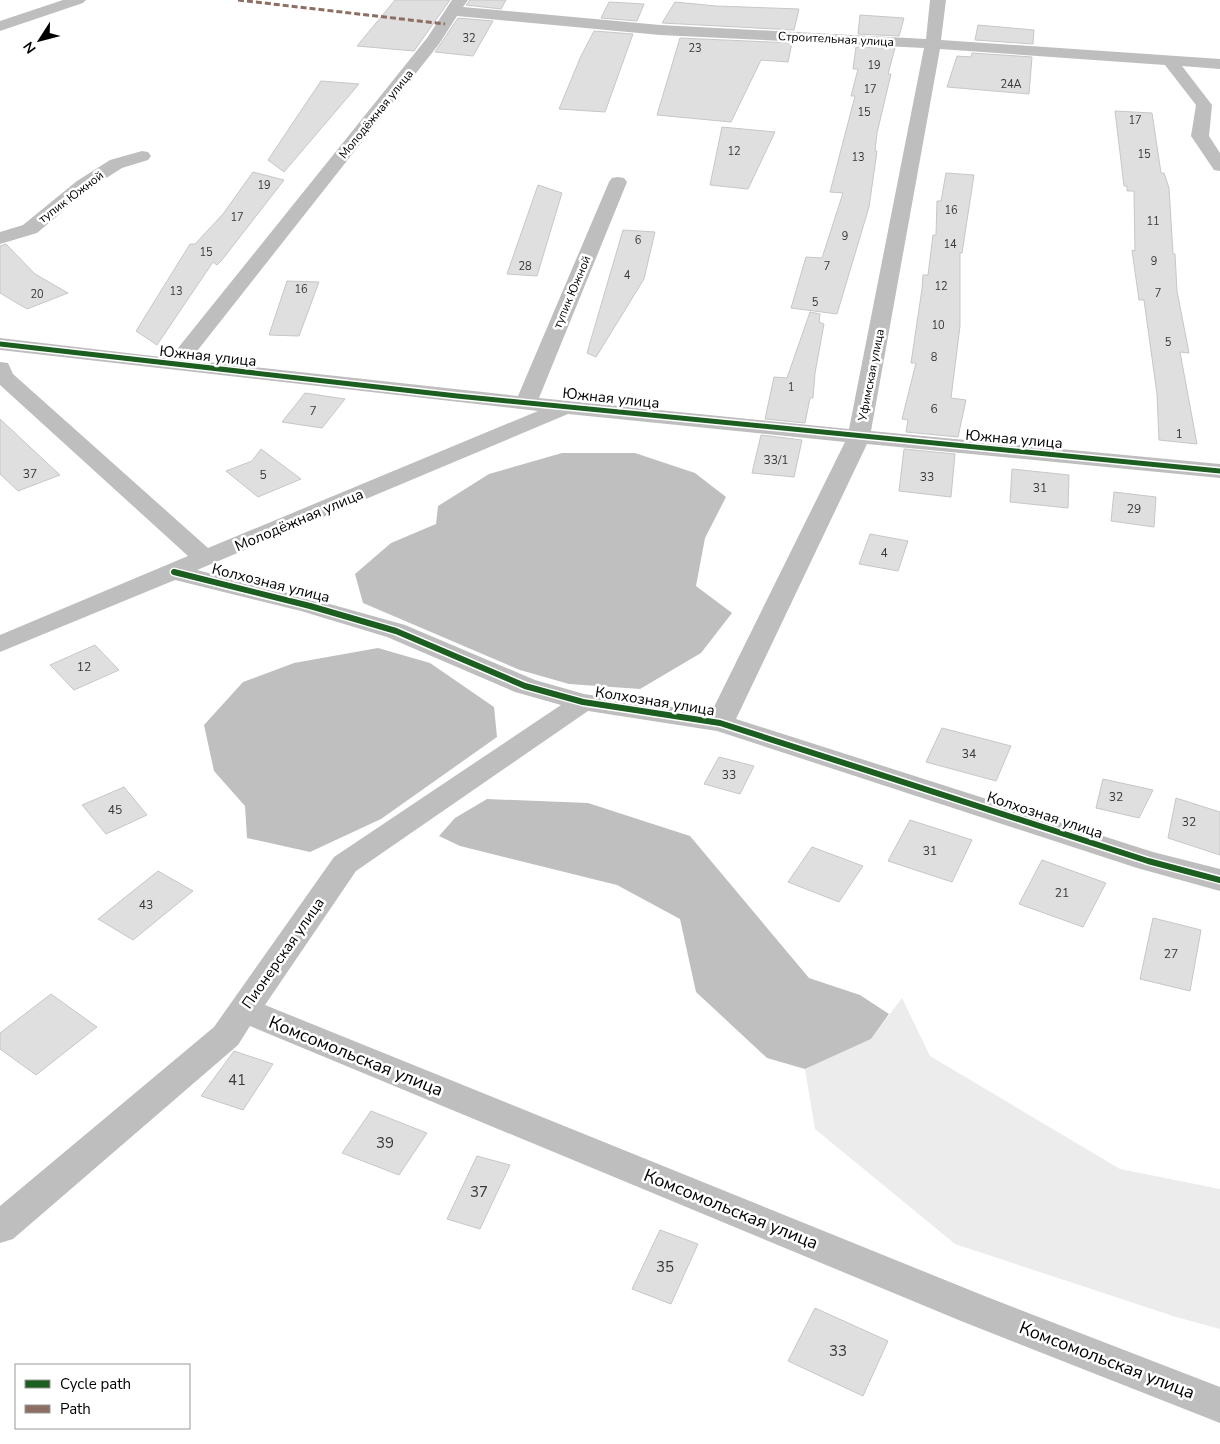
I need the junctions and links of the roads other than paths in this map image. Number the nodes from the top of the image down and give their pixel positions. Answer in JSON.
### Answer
{"nodes":[{"id":1,"x":78,"y":0,"type":"edge"},
{"id":2,"x":938,"y":0,"type":"edge"},
{"id":3,"x":457,"y":6,"type":"edge"},
{"id":4,"x":0,"y":26,"type":"edge"},
{"id":5,"x":933,"y":44,"type":"junction"},
{"id":6,"x":1170,"y":61,"type":"junction"},
{"id":7,"x":1220,"y":64,"type":"edge"},
{"id":8,"x":142,"y":156,"type":"dead end"},
{"id":9,"x":1220,"y":166,"type":"edge"},
{"id":10,"x":618,"y":182,"type":"dead end"},
{"id":11,"x":0,"y":238,"type":"edge"},
{"id":12,"x":0,"y":344,"type":"edge"},
{"id":13,"x":175,"y":365,"type":"junction"},
{"id":14,"x":0,"y":368,"type":"edge"},
{"id":15,"x":526,"y":402,"type":"junction"},
{"id":16,"x":569,"y":406,"type":"junction"},
{"id":17,"x":859,"y":436,"type":"junction"},
{"id":18,"x":1220,"y":471,"type":"edge"},
{"id":19,"x":205,"y":559,"type":"junction"},
{"id":20,"x":174,"y":572,"type":"junction"},
{"id":21,"x":0,"y":644,"type":"edge"},
{"id":22,"x":583,"y":702,"type":"junction"},
{"id":23,"x":720,"y":723,"type":"junction"},
{"id":24,"x":1220,"y":880,"type":"edge"},
{"id":25,"x":244,"y":1010,"type":"junction"},
{"id":26,"x":0,"y":1228,"type":"edge"},
{"id":27,"x":1220,"y":1405,"type":"edge"}],
"edges":[{"from":1,"to":4,"type":"street"},
{"from":2,"to":5,"type":"street","name":"Уфимская улица"},
{"from":3,"to":5,"type":"street","name":"Строительная улица"},
{"from":3,"to":13,"type":"street","name":"Молодёжная улица"},
{"from":5,"to":6,"type":"street","name":"Строительная улица"},
{"from":5,"to":17,"type":"street","name":"Уфимская улица"},
{"from":6,"to":7,"type":"street","name":"Строительная улица"},
{"from":6,"to":9,"type":"street"},
{"from":8,"to":11,"type":"street","name":"тупик Южной"},
{"from":10,"to":15,"type":"street","name":"тупик Южной"},
{"from":12,"to":13,"type":"street","name":"Южная улица"},
{"from":13,"to":15,"type":"street","name":"Южная улица"},
{"from":14,"to":19,"type":"street"},
{"from":15,"to":16,"type":"street","name":"Южная улица"},
{"from":16,"to":17,"type":"street","name":"Южная улица"},
{"from":16,"to":19,"type":"street","name":"Молодёжная улица"},
{"from":17,"to":18,"type":"street","name":"Южная улица"},
{"from":17,"to":23,"type":"street","name":"Уфимская улица"},
{"from":19,"to":20,"type":"street","name":"Молодёжная улица"},
{"from":20,"to":21,"type":"street","name":"Молодёжная улица"},
{"from":20,"to":22,"type":"street","name":"Колхозная улица"},
{"from":22,"to":23,"type":"street","name":"Колхозная улица"},
{"from":22,"to":25,"type":"street","name":"Пионерская улица"},
{"from":23,"to":24,"type":"street","name":"Колхозная улица"},
{"from":25,"to":26,"type":"street","name":"Пионерская улица"},
{"from":25,"to":27,"type":"street","name":"Комсомольская улица"}]}
